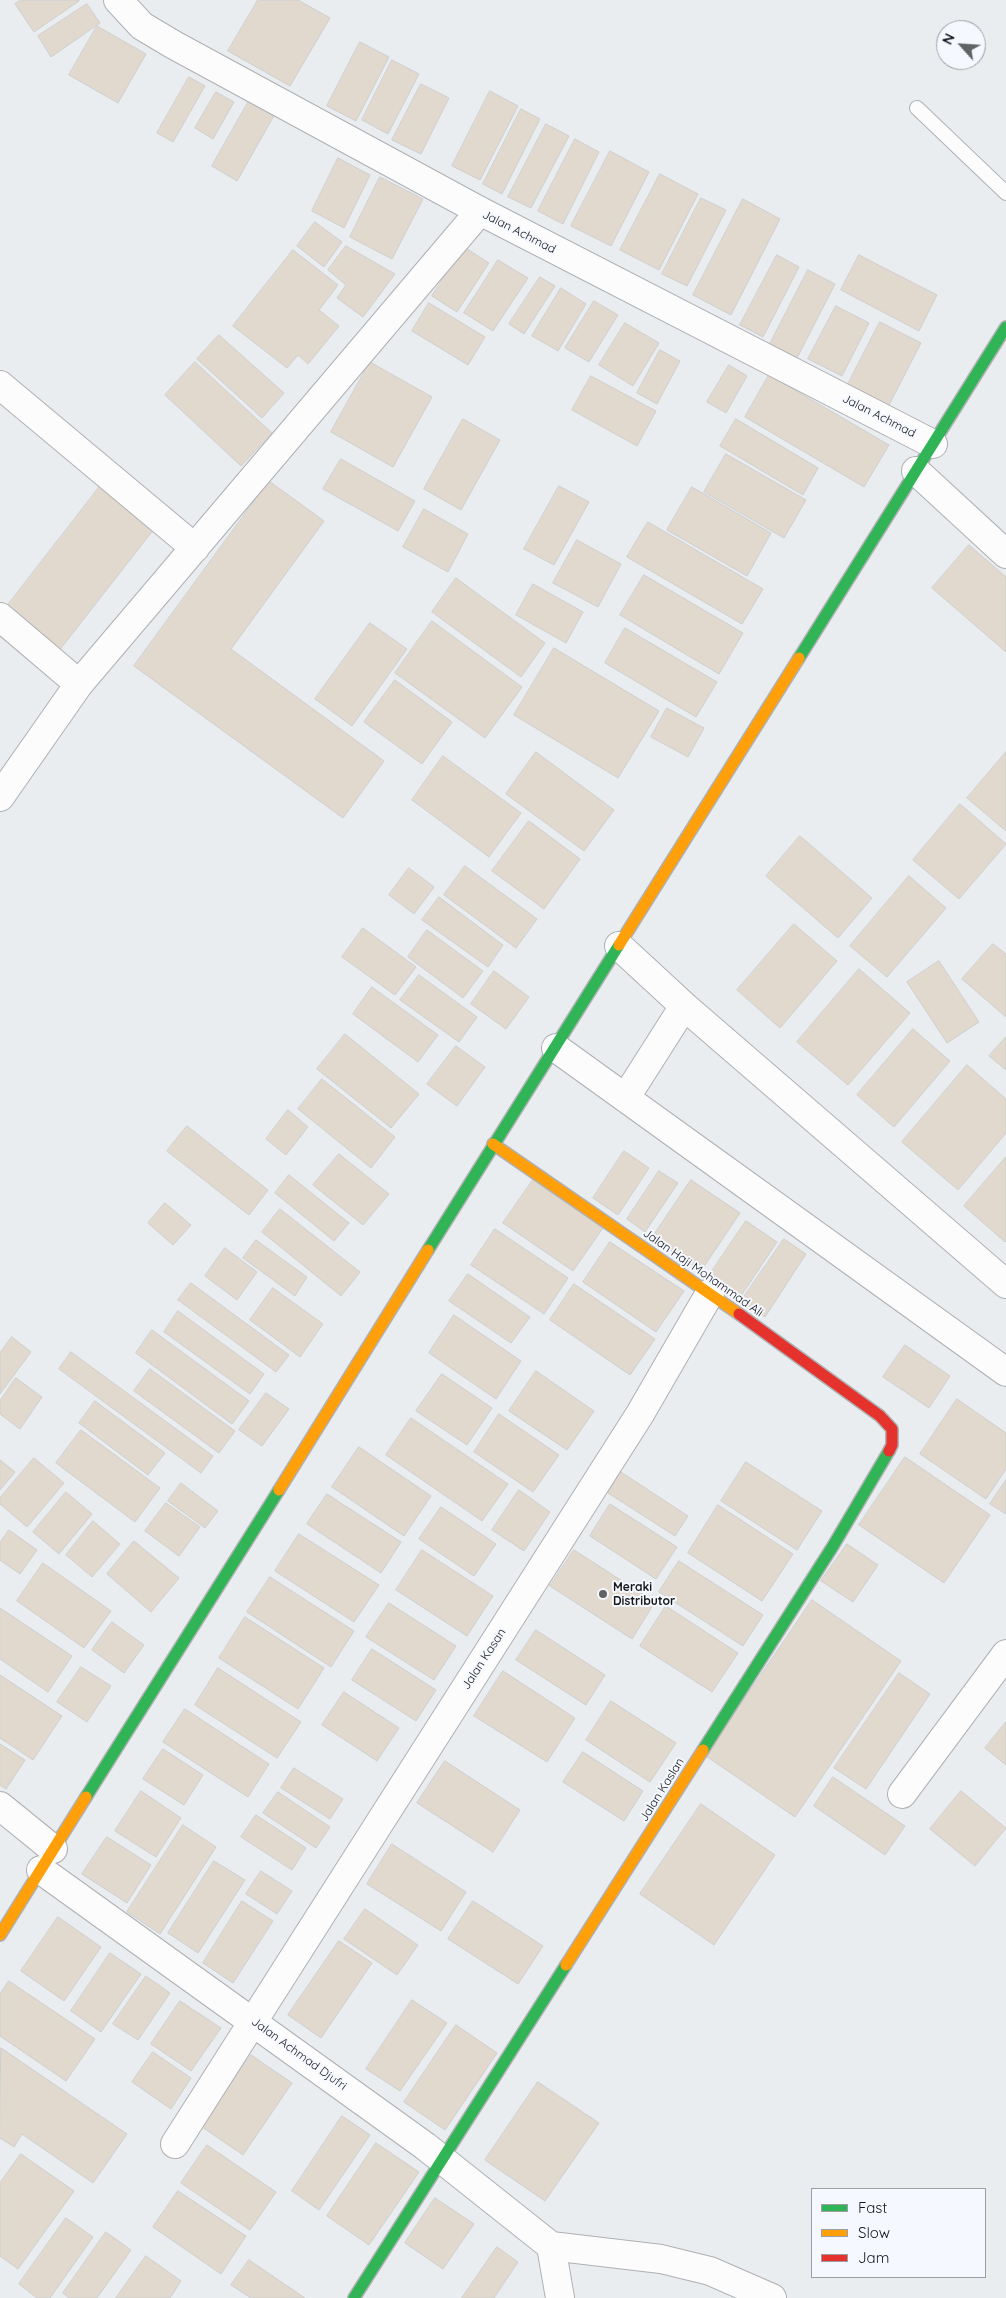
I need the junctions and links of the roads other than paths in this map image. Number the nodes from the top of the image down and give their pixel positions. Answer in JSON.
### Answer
{"nodes":[{"id":1,"x":118,"y":0,"type":"edge"},
{"id":2,"x":917,"y":108,"type":"dead end"},
{"id":3,"x":1006,"y":192,"type":"edge"},
{"id":4,"x":480,"y":212,"type":"junction"},
{"id":5,"x":1006,"y":327,"type":"edge"},
{"id":6,"x":0,"y":385,"type":"edge"},
{"id":7,"x":933,"y":444,"type":"junction"},
{"id":8,"x":916,"y":471,"type":"junction"},
{"id":9,"x":195,"y":548,"type":"junction"},
{"id":10,"x":1006,"y":554,"type":"edge"},
{"id":11,"x":0,"y":617,"type":"edge"},
{"id":12,"x":79,"y":684,"type":"junction"},
{"id":13,"x":0,"y":797,"type":"edge"},
{"id":14,"x":619,"y":946,"type":"junction"},
{"id":15,"x":684,"y":1006,"type":"junction"},
{"id":16,"x":556,"y":1048,"type":"junction"},
{"id":17,"x":626,"y":1096,"type":"junction"},
{"id":18,"x":493,"y":1144,"type":"junction"},
{"id":19,"x":1006,"y":1284,"type":"edge"},
{"id":20,"x":710,"y":1293,"type":"junction"},
{"id":21,"x":1006,"y":1372,"type":"edge"},
{"id":22,"x":892,"y":1429,"type":"joint"},
{"id":23,"x":1006,"y":1654,"type":"edge"},
{"id":24,"x":902,"y":1794,"type":"dead end"},
{"id":25,"x":0,"y":1806,"type":"edge"},
{"id":26,"x":47,"y":1859,"type":"junction"},
{"id":27,"x":0,"y":1935,"type":"edge"},
{"id":28,"x":253,"y":2022,"type":"junction"},
{"id":29,"x":175,"y":2144,"type":"dead end"},
{"id":30,"x":443,"y":2160,"type":"junction"},
{"id":31,"x":551,"y":2246,"type":"junction"},
{"id":32,"x":354,"y":2298,"type":"edge"},
{"id":33,"x":560,"y":2298,"type":"edge"},
{"id":34,"x":772,"y":2298,"type":"edge"}],
"edges":[{"from":1,"to":4,"type":"street","name":"Jalan Achmad"},
{"from":2,"to":3,"type":"lane"},
{"from":4,"to":7,"type":"street","name":"Jalan Achmad"},
{"from":4,"to":9,"type":"street"},
{"from":5,"to":7,"type":"street"},
{"from":6,"to":9,"type":"street"},
{"from":7,"to":8,"type":"street"},
{"from":8,"to":10,"type":"street"},
{"from":8,"to":14,"type":"street"},
{"from":9,"to":12,"type":"street"},
{"from":11,"to":12,"type":"street"},
{"from":12,"to":13,"type":"street"},
{"from":14,"to":15,"type":"street"},
{"from":14,"to":16,"type":"street"},
{"from":15,"to":17,"type":"street"},
{"from":15,"to":19,"type":"street"},
{"from":16,"to":17,"type":"street"},
{"from":16,"to":18,"type":"street"},
{"from":17,"to":21,"type":"street"},
{"from":18,"to":20,"type":"street","name":"Jalan Haji Mohammad Ali"},
{"from":18,"to":26,"type":"street"},
{"from":20,"to":22,"type":"street","name":"Jalan Haji Mohammad Ali"},
{"from":20,"to":28,"type":"street","name":"Jalan Kasan"},
{"from":22,"to":30,"type":"street","name":"Jalan Kaslan"},
{"from":23,"to":24,"type":"street"},
{"from":25,"to":26,"type":"street","name":"Jalan Achmad Djufri"},
{"from":26,"to":27,"type":"street"},
{"from":26,"to":28,"type":"street","name":"Jalan Achmad Djufri"},
{"from":28,"to":29,"type":"street","name":"Jalan Kasan"},
{"from":28,"to":30,"type":"street","name":"Jalan Achmad Djufri"},
{"from":30,"to":31,"type":"street","name":"Jalan Achmad Djufri"},
{"from":30,"to":32,"type":"street","name":"Jalan Kaslan"},
{"from":31,"to":33,"type":"street"},
{"from":31,"to":34,"type":"street"}]}
